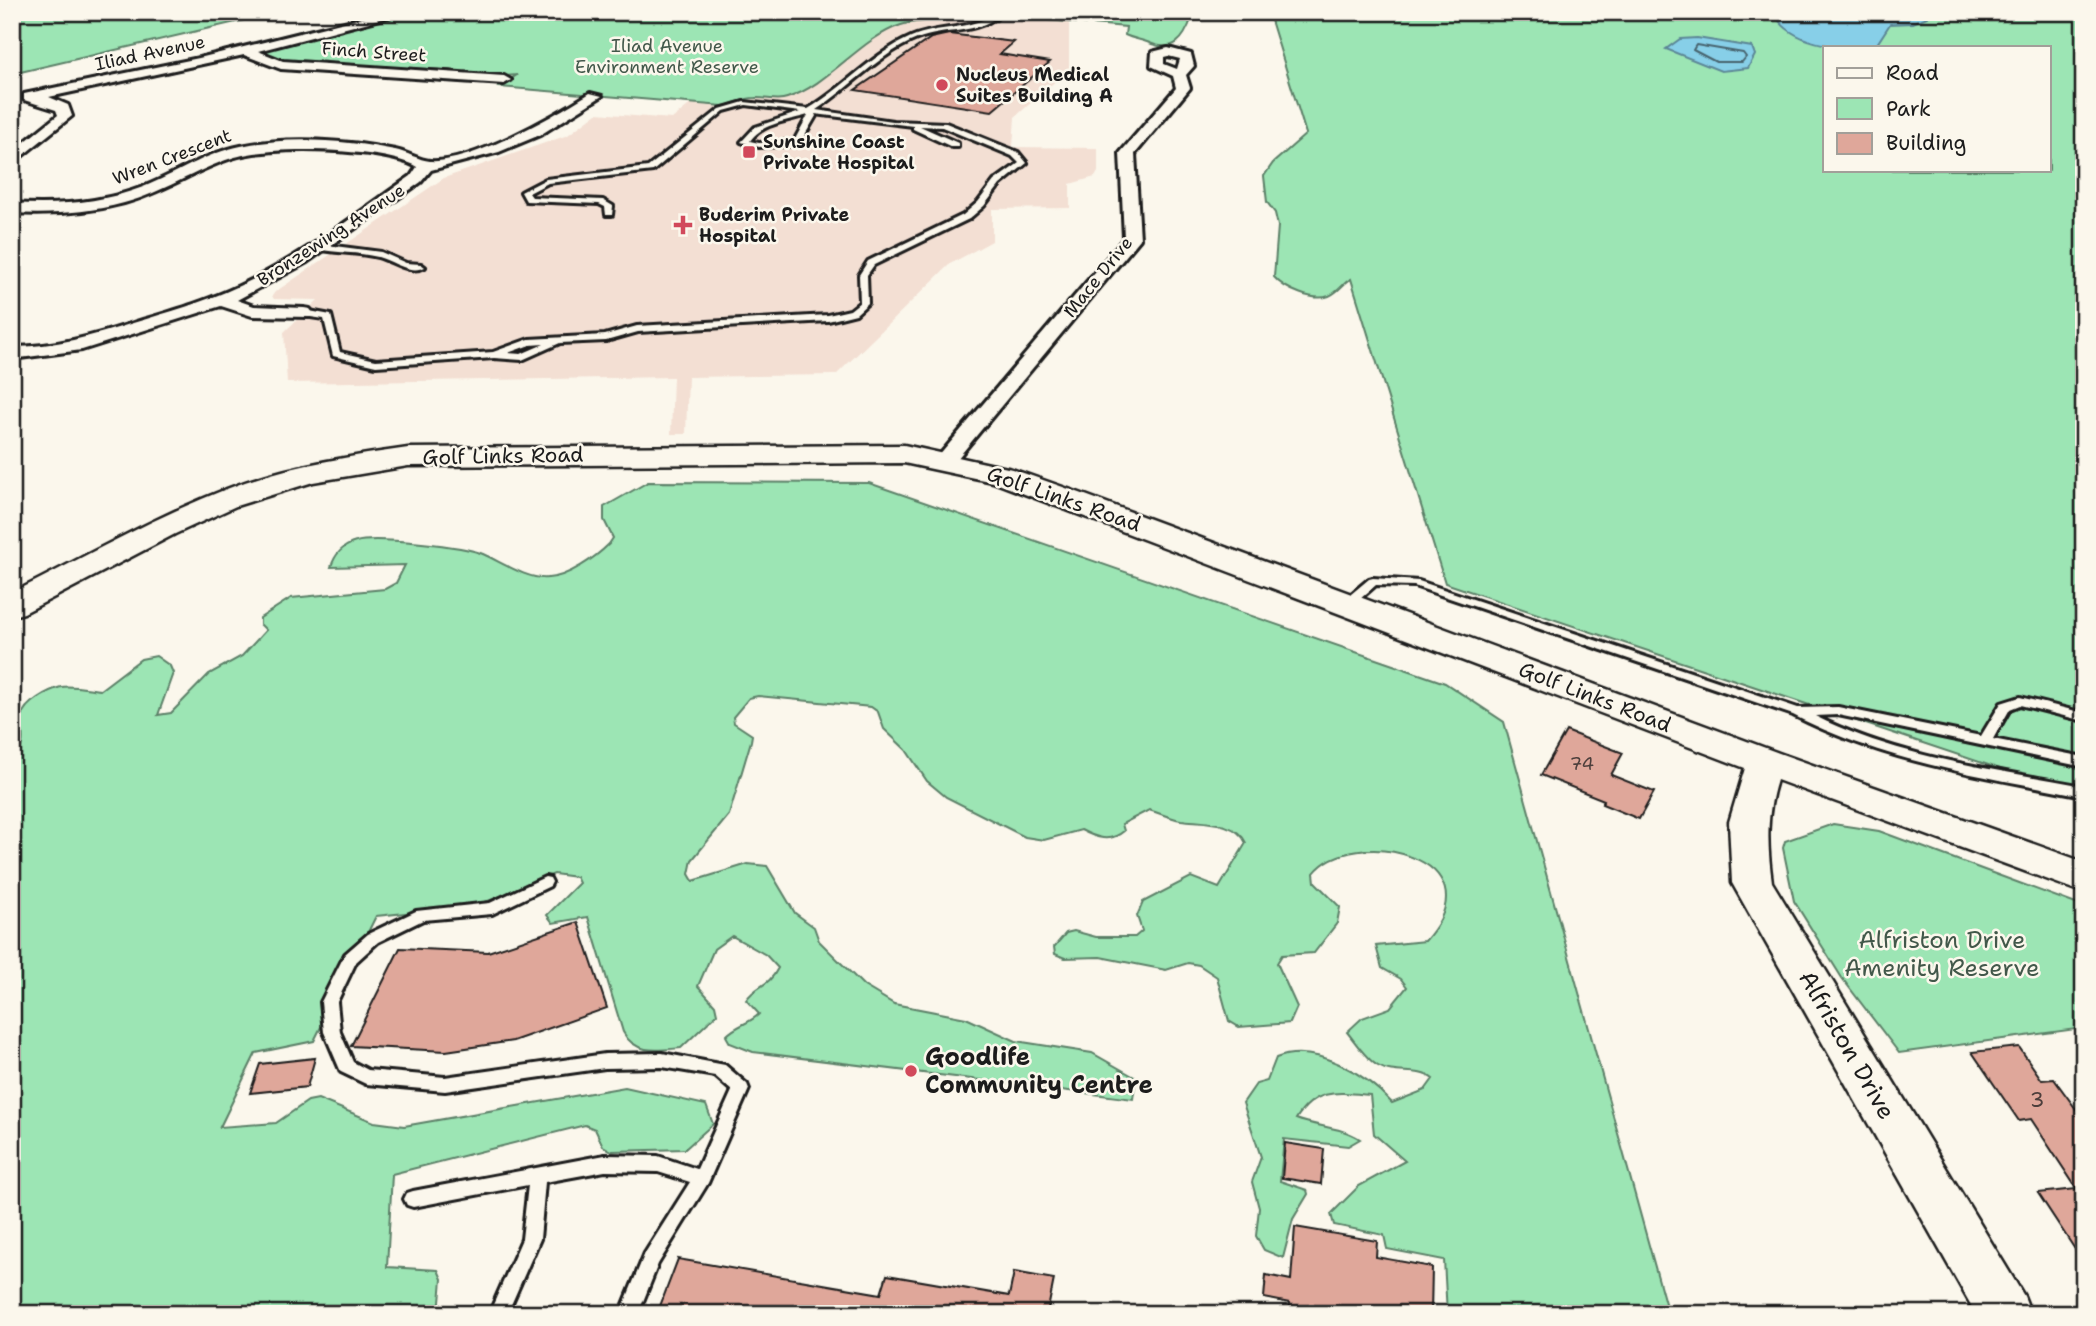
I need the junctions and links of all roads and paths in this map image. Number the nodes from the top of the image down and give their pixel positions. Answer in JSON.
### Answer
{"nodes":[{"id":1,"x":401,"y":12,"type":"edge"},
{"id":2,"x":997,"y":14,"type":"edge"},
{"id":3,"x":244,"y":50,"type":"junction"},
{"id":4,"x":1179,"y":74,"type":"dead end"},
{"id":5,"x":504,"y":80,"type":"dead end"},
{"id":6,"x":12,"y":96,"type":"edge"},
{"id":7,"x":595,"y":96,"type":"dead end"},
{"id":8,"x":29,"y":97,"type":"junction"},
{"id":9,"x":809,"y":111,"type":"junction"},
{"id":10,"x":906,"y":124,"type":"junction"},
{"id":11,"x":955,"y":145,"type":"dead end"},
{"id":12,"x":12,"y":160,"type":"edge"},
{"id":13,"x":426,"y":166,"type":"junction"},
{"id":14,"x":12,"y":208,"type":"edge"},
{"id":15,"x":610,"y":213,"type":"dead end"},
{"id":16,"x":319,"y":247,"type":"junction"},
{"id":17,"x":421,"y":267,"type":"dead end"},
{"id":18,"x":220,"y":300,"type":"junction"},
{"id":19,"x":304,"y":313,"type":"joint"},
{"id":20,"x":12,"y":353,"type":"edge"},
{"id":21,"x":945,"y":461,"type":"junction"},
{"id":22,"x":1348,"y":603,"type":"junction"},
{"id":23,"x":12,"y":606,"type":"edge"},
{"id":24,"x":1797,"y":712,"type":"junction"},
{"id":25,"x":2084,"y":717,"type":"edge"},
{"id":26,"x":1985,"y":741,"type":"junction"},
{"id":27,"x":1766,"y":762,"type":"junction"},
{"id":28,"x":2084,"y":762,"type":"edge"},
{"id":29,"x":2084,"y":791,"type":"edge"},
{"id":30,"x":2084,"y":878,"type":"edge"},
{"id":31,"x":545,"y":882,"type":"dead end"},
{"id":32,"x":605,"y":1163,"type":"joint"},
{"id":33,"x":537,"y":1176,"type":"junction"},
{"id":34,"x":702,"y":1178,"type":"junction"},
{"id":35,"x":414,"y":1199,"type":"dead end"},
{"id":36,"x":498,"y":1314,"type":"edge"},
{"id":37,"x":629,"y":1314,"type":"edge"},
{"id":38,"x":2005,"y":1314,"type":"edge"}],
"edges":[{"from":1,"to":3,"type":"street","name":"Iliad Avenue"},
{"from":2,"to":9,"type":"lane"},
{"from":3,"to":5,"type":"street","name":"Finch Street"},
{"from":3,"to":8,"type":"street","name":"Iliad Avenue"},
{"from":4,"to":21,"type":"street","name":"Mace Drive"},
{"from":6,"to":8,"type":"street"},
{"from":7,"to":13,"type":"street","name":"Bronzewing Avenue"},
{"from":8,"to":12,"type":"street"},
{"from":9,"to":9,"type":"lane"},
{"from":9,"to":10,"type":"lane"},
{"from":9,"to":15,"type":"lane"},
{"from":10,"to":11,"type":"lane"},
{"from":10,"to":19,"type":"lane"},
{"from":13,"to":14,"type":"street","name":"Wren Crescent"},
{"from":13,"to":16,"type":"street","name":"Bronzewing Avenue"},
{"from":16,"to":17,"type":"lane"},
{"from":16,"to":18,"type":"street","name":"Bronzewing Avenue"},
{"from":18,"to":19,"type":"street"},
{"from":18,"to":20,"type":"street","name":"Bronzewing Avenue"},
{"from":21,"to":22,"type":"main road","name":"Golf Links Road"},
{"from":21,"to":23,"type":"main road","name":"Golf Links Road"},
{"from":22,"to":24,"type":"lane"},
{"from":22,"to":27,"type":"main road","name":"Golf Links Road"},
{"from":24,"to":26,"type":"lane"},
{"from":24,"to":29,"type":"lane"},
{"from":25,"to":26,"type":"lane"},
{"from":26,"to":28,"type":"lane"},
{"from":27,"to":30,"type":"main road","name":"Golf Links Road"},
{"from":27,"to":38,"type":"main road","name":"Alfriston Drive"},
{"from":31,"to":34,"type":"lane"},
{"from":32,"to":33,"type":"lane"},
{"from":32,"to":34,"type":"lane"},
{"from":33,"to":35,"type":"lane"},
{"from":33,"to":36,"type":"lane"},
{"from":34,"to":37,"type":"lane"}]}
